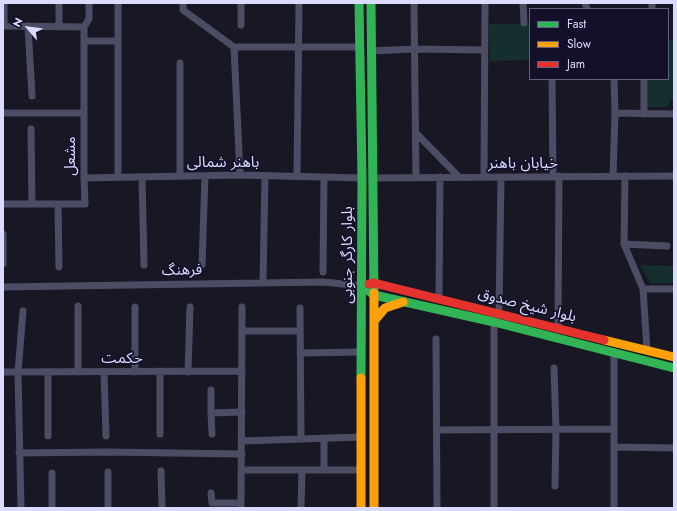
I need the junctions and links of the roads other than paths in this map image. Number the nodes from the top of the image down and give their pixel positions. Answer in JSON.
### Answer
{"nodes":[{"id":1,"x":4,"y":3,"type":"edge"},
{"id":2,"x":59,"y":3,"type":"edge"},
{"id":3,"x":89,"y":3,"type":"edge"},
{"id":4,"x":118,"y":3,"type":"edge"},
{"id":5,"x":182,"y":3,"type":"edge"},
{"id":6,"x":241,"y":3,"type":"edge"},
{"id":7,"x":299,"y":3,"type":"edge"},
{"id":8,"x":359,"y":3,"type":"edge"},
{"id":9,"x":371,"y":3,"type":"edge"},
{"id":10,"x":414,"y":3,"type":"edge"},
{"id":11,"x":485,"y":3,"type":"edge"},
{"id":12,"x":523,"y":3,"type":"edge"},
{"id":13,"x":524,"y":23,"type":"dead end"},
{"id":14,"x":241,"y":25,"type":"dead end"},
{"id":15,"x":4,"y":26,"type":"edge"},
{"id":16,"x":28,"y":26,"type":"junction"},
{"id":17,"x":60,"y":27,"type":"junction"},
{"id":18,"x":84,"y":27,"type":"junction"},
{"id":19,"x":84,"y":41,"type":"junction"},
{"id":20,"x":118,"y":41,"type":"junction"},
{"id":21,"x":234,"y":47,"type":"junction"},
{"id":22,"x":299,"y":47,"type":"junction"},
{"id":23,"x":360,"y":47,"type":"junction"},
{"id":24,"x":414,"y":49,"type":"junction"},
{"id":25,"x":484,"y":50,"type":"junction"},
{"id":26,"x":371,"y":51,"type":"junction"},
{"id":27,"x":180,"y":63,"type":"dead end"},
{"id":28,"x":552,"y":80,"type":"edge"},
{"id":29,"x":614,"y":80,"type":"edge"},
{"id":30,"x":644,"y":80,"type":"edge"},
{"id":31,"x":32,"y":96,"type":"dead end"},
{"id":32,"x":84,"y":113,"type":"junction"},
{"id":33,"x":615,"y":113,"type":"junction"},
{"id":34,"x":3,"y":114,"type":"edge"},
{"id":35,"x":644,"y":114,"type":"junction"},
{"id":36,"x":674,"y":114,"type":"edge"},
{"id":37,"x":32,"y":130,"type":"dead end"},
{"id":38,"x":416,"y":133,"type":"junction"},
{"id":39,"x":362,"y":161,"type":"junction"},
{"id":40,"x":372,"y":163,"type":"junction"},
{"id":41,"x":240,"y":175,"type":"junction"},
{"id":42,"x":180,"y":176,"type":"junction"},
{"id":43,"x":205,"y":176,"type":"junction"},
{"id":44,"x":265,"y":176,"type":"junction"},
{"id":45,"x":556,"y":176,"type":"junction"},
{"id":46,"x":613,"y":176,"type":"junction"},
{"id":47,"x":625,"y":176,"type":"junction"},
{"id":48,"x":674,"y":176,"type":"edge"},
{"id":49,"x":118,"y":177,"type":"junction"},
{"id":50,"x":142,"y":177,"type":"junction"},
{"id":51,"x":297,"y":177,"type":"junction"},
{"id":52,"x":324,"y":177,"type":"junction"},
{"id":53,"x":440,"y":177,"type":"junction"},
{"id":54,"x":459,"y":177,"type":"junction"},
{"id":55,"x":484,"y":177,"type":"junction"},
{"id":56,"x":502,"y":177,"type":"junction"},
{"id":57,"x":84,"y":178,"type":"junction"},
{"id":58,"x":362,"y":178,"type":"junction"},
{"id":59,"x":372,"y":178,"type":"junction"},
{"id":60,"x":416,"y":178,"type":"junction"},
{"id":61,"x":3,"y":204,"type":"edge"},
{"id":62,"x":32,"y":204,"type":"junction"},
{"id":63,"x":58,"y":204,"type":"junction"},
{"id":64,"x":3,"y":234,"type":"edge"},
{"id":65,"x":624,"y":244,"type":"junction"},
{"id":66,"x":667,"y":246,"type":"dead end"},
{"id":67,"x":4,"y":264,"type":"edge"},
{"id":68,"x":144,"y":265,"type":"dead end"},
{"id":69,"x":202,"y":265,"type":"dead end"},
{"id":70,"x":59,"y":267,"type":"dead end"},
{"id":71,"x":323,"y":272,"type":"dead end"},
{"id":72,"x":264,"y":283,"type":"junction"},
{"id":73,"x":374,"y":283,"type":"junction"},
{"id":74,"x":361,"y":286,"type":"junction"},
{"id":75,"x":3,"y":287,"type":"edge"},
{"id":76,"x":643,"y":289,"type":"junction"},
{"id":77,"x":674,"y":289,"type":"edge"},
{"id":78,"x":374,"y":295,"type":"junction"},
{"id":79,"x":439,"y":298,"type":"junction"},
{"id":80,"x":404,"y":301,"type":"junction"},
{"id":81,"x":78,"y":306,"type":"dead end"},
{"id":82,"x":190,"y":307,"type":"dead end"},
{"id":83,"x":242,"y":307,"type":"dead end"},
{"id":84,"x":135,"y":308,"type":"dead end"},
{"id":85,"x":300,"y":308,"type":"dead end"},
{"id":86,"x":23,"y":311,"type":"dead end"},
{"id":87,"x":499,"y":313,"type":"junction"},
{"id":88,"x":374,"y":321,"type":"junction"},
{"id":89,"x":494,"y":322,"type":"junction"},
{"id":90,"x":558,"y":328,"type":"junction"},
{"id":91,"x":242,"y":331,"type":"junction"},
{"id":92,"x":300,"y":332,"type":"junction"},
{"id":93,"x":436,"y":339,"type":"dead end"},
{"id":94,"x":647,"y":350,"type":"junction"},
{"id":95,"x":361,"y":352,"type":"junction"},
{"id":96,"x":614,"y":352,"type":"junction"},
{"id":97,"x":300,"y":353,"type":"junction"},
{"id":98,"x":674,"y":357,"type":"edge"},
{"id":99,"x":554,"y":368,"type":"dead end"},
{"id":100,"x":674,"y":368,"type":"edge"},
{"id":101,"x":242,"y":371,"type":"junction"},
{"id":102,"x":3,"y":372,"type":"edge"},
{"id":103,"x":18,"y":372,"type":"junction"},
{"id":104,"x":48,"y":372,"type":"junction"},
{"id":105,"x":78,"y":372,"type":"junction"},
{"id":106,"x":104,"y":372,"type":"junction"},
{"id":107,"x":135,"y":372,"type":"junction"},
{"id":108,"x":160,"y":372,"type":"junction"},
{"id":109,"x":188,"y":372,"type":"junction"},
{"id":110,"x":211,"y":390,"type":"dead end"},
{"id":111,"x":242,"y":412,"type":"junction"},
{"id":112,"x":211,"y":413,"type":"junction"},
{"id":113,"x":614,"y":429,"type":"junction"},
{"id":114,"x":437,"y":430,"type":"junction"},
{"id":115,"x":494,"y":430,"type":"junction"},
{"id":116,"x":556,"y":430,"type":"junction"},
{"id":117,"x":160,"y":434,"type":"dead end"},
{"id":118,"x":212,"y":434,"type":"dead end"},
{"id":119,"x":48,"y":436,"type":"dead end"},
{"id":120,"x":106,"y":436,"type":"dead end"},
{"id":121,"x":361,"y":437,"type":"junction"},
{"id":122,"x":324,"y":438,"type":"junction"},
{"id":123,"x":301,"y":439,"type":"junction"},
{"id":124,"x":242,"y":441,"type":"junction"},
{"id":125,"x":614,"y":447,"type":"junction"},
{"id":126,"x":674,"y":448,"type":"edge"},
{"id":127,"x":19,"y":453,"type":"junction"},
{"id":128,"x":242,"y":454,"type":"junction"},
{"id":129,"x":242,"y":470,"type":"junction"},
{"id":130,"x":302,"y":470,"type":"junction"},
{"id":131,"x":324,"y":470,"type":"junction"},
{"id":132,"x":361,"y":470,"type":"junction"},
{"id":133,"x":161,"y":471,"type":"dead end"},
{"id":134,"x":108,"y":472,"type":"dead end"},
{"id":135,"x":52,"y":473,"type":"dead end"},
{"id":136,"x":555,"y":486,"type":"dead end"},
{"id":137,"x":211,"y":493,"type":"dead end"},
{"id":138,"x":212,"y":505,"type":"edge"},
{"id":139,"x":241,"y":506,"type":"edge"},
{"id":140,"x":21,"y":508,"type":"edge"},
{"id":141,"x":52,"y":508,"type":"edge"},
{"id":142,"x":108,"y":508,"type":"edge"},
{"id":143,"x":162,"y":508,"type":"edge"},
{"id":144,"x":301,"y":508,"type":"edge"},
{"id":145,"x":361,"y":508,"type":"edge"},
{"id":146,"x":374,"y":508,"type":"edge"},
{"id":147,"x":437,"y":508,"type":"edge"},
{"id":148,"x":494,"y":508,"type":"edge"},
{"id":149,"x":614,"y":508,"type":"edge"}],
"edges":[{"from":1,"to":15,"type":"street"},
{"from":2,"to":17,"type":"street"},
{"from":3,"to":18,"type":"street","name":"مشعل"},
{"from":4,"to":20,"type":"street"},
{"from":5,"to":21,"type":"street"},
{"from":6,"to":14,"type":"street"},
{"from":7,"to":22,"type":"street"},
{"from":8,"to":23,"type":"main road","name":"بلوار کارگر جنوبی"},
{"from":9,"to":26,"type":"main road","name":"بلوار کارگر جنوبی"},
{"from":10,"to":24,"type":"street"},
{"from":11,"to":25,"type":"street"},
{"from":12,"to":13,"type":"street"},
{"from":15,"to":16,"type":"street"},
{"from":16,"to":17,"type":"street"},
{"from":16,"to":31,"type":"street"},
{"from":17,"to":18,"type":"street"},
{"from":18,"to":19,"type":"street","name":"مشعل"},
{"from":19,"to":20,"type":"street"},
{"from":19,"to":32,"type":"street","name":"مشعل"},
{"from":20,"to":49,"type":"street"},
{"from":21,"to":22,"type":"street"},
{"from":21,"to":41,"type":"street"},
{"from":22,"to":23,"type":"street"},
{"from":22,"to":51,"type":"street"},
{"from":23,"to":39,"type":"main road","name":"بلوار کارگر جنوبی"},
{"from":24,"to":25,"type":"street"},
{"from":24,"to":26,"type":"street"},
{"from":24,"to":38,"type":"street"},
{"from":25,"to":55,"type":"street"},
{"from":26,"to":40,"type":"main road","name":"بلوار کارگر جنوبی"},
{"from":27,"to":42,"type":"street"},
{"from":28,"to":45,"type":"street"},
{"from":29,"to":33,"type":"street"},
{"from":30,"to":35,"type":"street"},
{"from":32,"to":34,"type":"street"},
{"from":32,"to":57,"type":"street","name":"مشعل"},
{"from":33,"to":35,"type":"street"},
{"from":33,"to":46,"type":"street"},
{"from":35,"to":36,"type":"street"},
{"from":37,"to":62,"type":"street"},
{"from":38,"to":54,"type":"street"},
{"from":38,"to":60,"type":"street"},
{"from":39,"to":40,"type":"main road"},
{"from":39,"to":58,"type":"main road","name":"بلوار کارگر جنوبی"},
{"from":40,"to":59,"type":"main road","name":"بلوار کارگر جنوبی"},
{"from":41,"to":43,"type":"street","name":"باهنر شمالی"},
{"from":41,"to":44,"type":"street","name":"باهنر شمالی"},
{"from":42,"to":43,"type":"street","name":"باهنر شمالی"},
{"from":42,"to":50,"type":"street","name":"باهنر شمالی"},
{"from":43,"to":69,"type":"street"},
{"from":44,"to":51,"type":"street","name":"باهنر شمالی"},
{"from":44,"to":72,"type":"street"},
{"from":45,"to":46,"type":"street","name":"خیابان باهنر"},
{"from":45,"to":56,"type":"street","name":"خیابان باهنر"},
{"from":45,"to":90,"type":"street"},
{"from":46,"to":47,"type":"street","name":"خیابان باهنر"},
{"from":47,"to":48,"type":"street","name":"خیابان باهنر"},
{"from":47,"to":65,"type":"street"},
{"from":49,"to":50,"type":"street","name":"باهنر شمالی"},
{"from":49,"to":57,"type":"street","name":"باهنر شمالی"},
{"from":50,"to":68,"type":"street"},
{"from":51,"to":52,"type":"street","name":"باهنر شمالی"},
{"from":52,"to":58,"type":"street","name":"باهنر شمالی"},
{"from":52,"to":71,"type":"street"},
{"from":53,"to":54,"type":"street","name":"خیابان باهنر"},
{"from":53,"to":60,"type":"street","name":"خیابان باهنر"},
{"from":53,"to":79,"type":"street"},
{"from":54,"to":55,"type":"street","name":"خیابان باهنر"},
{"from":55,"to":56,"type":"street","name":"خیابان باهنر"},
{"from":56,"to":87,"type":"street"},
{"from":57,"to":63,"type":"street","name":"مشعل"},
{"from":58,"to":59,"type":"main road"},
{"from":58,"to":74,"type":"main road","name":"بلوار کارگر جنوبی"},
{"from":59,"to":60,"type":"street","name":"خیابان باهنر"},
{"from":59,"to":73,"type":"main road","name":"بلوار کارگر جنوبی"},
{"from":61,"to":62,"type":"street","name":"مشعل"},
{"from":62,"to":63,"type":"street","name":"مشعل"},
{"from":63,"to":70,"type":"street"},
{"from":64,"to":67,"type":"street"},
{"from":65,"to":66,"type":"street"},
{"from":65,"to":76,"type":"street"},
{"from":72,"to":74,"type":"street","name":"فرهنگ"},
{"from":72,"to":75,"type":"street","name":"فرهنگ"},
{"from":73,"to":74,"type":"main road"},
{"from":73,"to":78,"type":"main road","name":"بلوار کارگر جنوبی"},
{"from":73,"to":79,"type":"main road","name":"بلوار شیخ صدوق"},
{"from":74,"to":78,"type":"main road"},
{"from":74,"to":95,"type":"main road","name":"بلوار کارگر جنوبی"},
{"from":76,"to":77,"type":"street"},
{"from":76,"to":94,"type":"street"},
{"from":78,"to":80,"type":"main road","name":"بلوار شیخ صدوق"},
{"from":78,"to":88,"type":"main road","name":"بلوار کارگر جنوبی"},
{"from":79,"to":87,"type":"main road","name":"بلوار شیخ صدوق"},
{"from":80,"to":88,"type":"main road"},
{"from":80,"to":89,"type":"main road","name":"بلوار شیخ صدوق"},
{"from":81,"to":105,"type":"street"},
{"from":82,"to":109,"type":"street"},
{"from":83,"to":91,"type":"street"},
{"from":84,"to":107,"type":"street"},
{"from":85,"to":92,"type":"street"},
{"from":86,"to":103,"type":"street"},
{"from":87,"to":90,"type":"main road","name":"بلوار شیخ صدوق"},
{"from":88,"to":146,"type":"main road","name":"بلوار کارگر جنوبی"},
{"from":89,"to":96,"type":"main road","name":"بلوار شیخ صدوق"},
{"from":89,"to":115,"type":"street"},
{"from":90,"to":94,"type":"main road","name":"بلوار شیخ صدوق"},
{"from":91,"to":92,"type":"street"},
{"from":91,"to":101,"type":"street"},
{"from":92,"to":97,"type":"street"},
{"from":93,"to":114,"type":"street"},
{"from":94,"to":98,"type":"main road","name":"بلوار شیخ صدوق"},
{"from":95,"to":97,"type":"street"},
{"from":95,"to":121,"type":"main road","name":"بلوار کارگر جنوبی"},
{"from":96,"to":100,"type":"main road","name":"بلوار شیخ صدوق"},
{"from":96,"to":113,"type":"street"},
{"from":97,"to":123,"type":"street"},
{"from":99,"to":116,"type":"street"},
{"from":101,"to":109,"type":"street","name":"حکمت"},
{"from":101,"to":111,"type":"street"},
{"from":102,"to":103,"type":"street","name":"حکمت"},
{"from":103,"to":104,"type":"street","name":"حکمت"},
{"from":103,"to":127,"type":"street"},
{"from":104,"to":105,"type":"street","name":"حکمت"},
{"from":104,"to":119,"type":"street"},
{"from":105,"to":106,"type":"street","name":"حکمت"},
{"from":106,"to":107,"type":"street","name":"حکمت"},
{"from":106,"to":120,"type":"street"},
{"from":107,"to":108,"type":"street","name":"حکمت"},
{"from":108,"to":109,"type":"street","name":"حکمت"},
{"from":108,"to":117,"type":"street"},
{"from":110,"to":112,"type":"street"},
{"from":111,"to":112,"type":"street"},
{"from":111,"to":124,"type":"street"},
{"from":112,"to":118,"type":"street"},
{"from":113,"to":116,"type":"street"},
{"from":113,"to":125,"type":"street"},
{"from":114,"to":115,"type":"street"},
{"from":114,"to":147,"type":"street"},
{"from":115,"to":116,"type":"street"},
{"from":115,"to":148,"type":"street"},
{"from":116,"to":136,"type":"street"},
{"from":121,"to":122,"type":"street"},
{"from":121,"to":132,"type":"main road","name":"بلوار کارگر جنوبی"},
{"from":122,"to":123,"type":"street"},
{"from":122,"to":131,"type":"street"},
{"from":123,"to":124,"type":"street"},
{"from":124,"to":128,"type":"street"},
{"from":125,"to":126,"type":"street"},
{"from":125,"to":149,"type":"street"},
{"from":127,"to":128,"type":"street"},
{"from":127,"to":140,"type":"street"},
{"from":128,"to":129,"type":"street"},
{"from":129,"to":130,"type":"street"},
{"from":129,"to":139,"type":"street"},
{"from":130,"to":131,"type":"street"},
{"from":130,"to":144,"type":"street"},
{"from":131,"to":132,"type":"street"},
{"from":132,"to":145,"type":"main road","name":"بلوار کارگر جنوبی"},
{"from":133,"to":143,"type":"street"},
{"from":134,"to":142,"type":"street"},
{"from":135,"to":141,"type":"street"},
{"from":137,"to":138,"type":"street"},
{"from":138,"to":139,"type":"street"}]}
